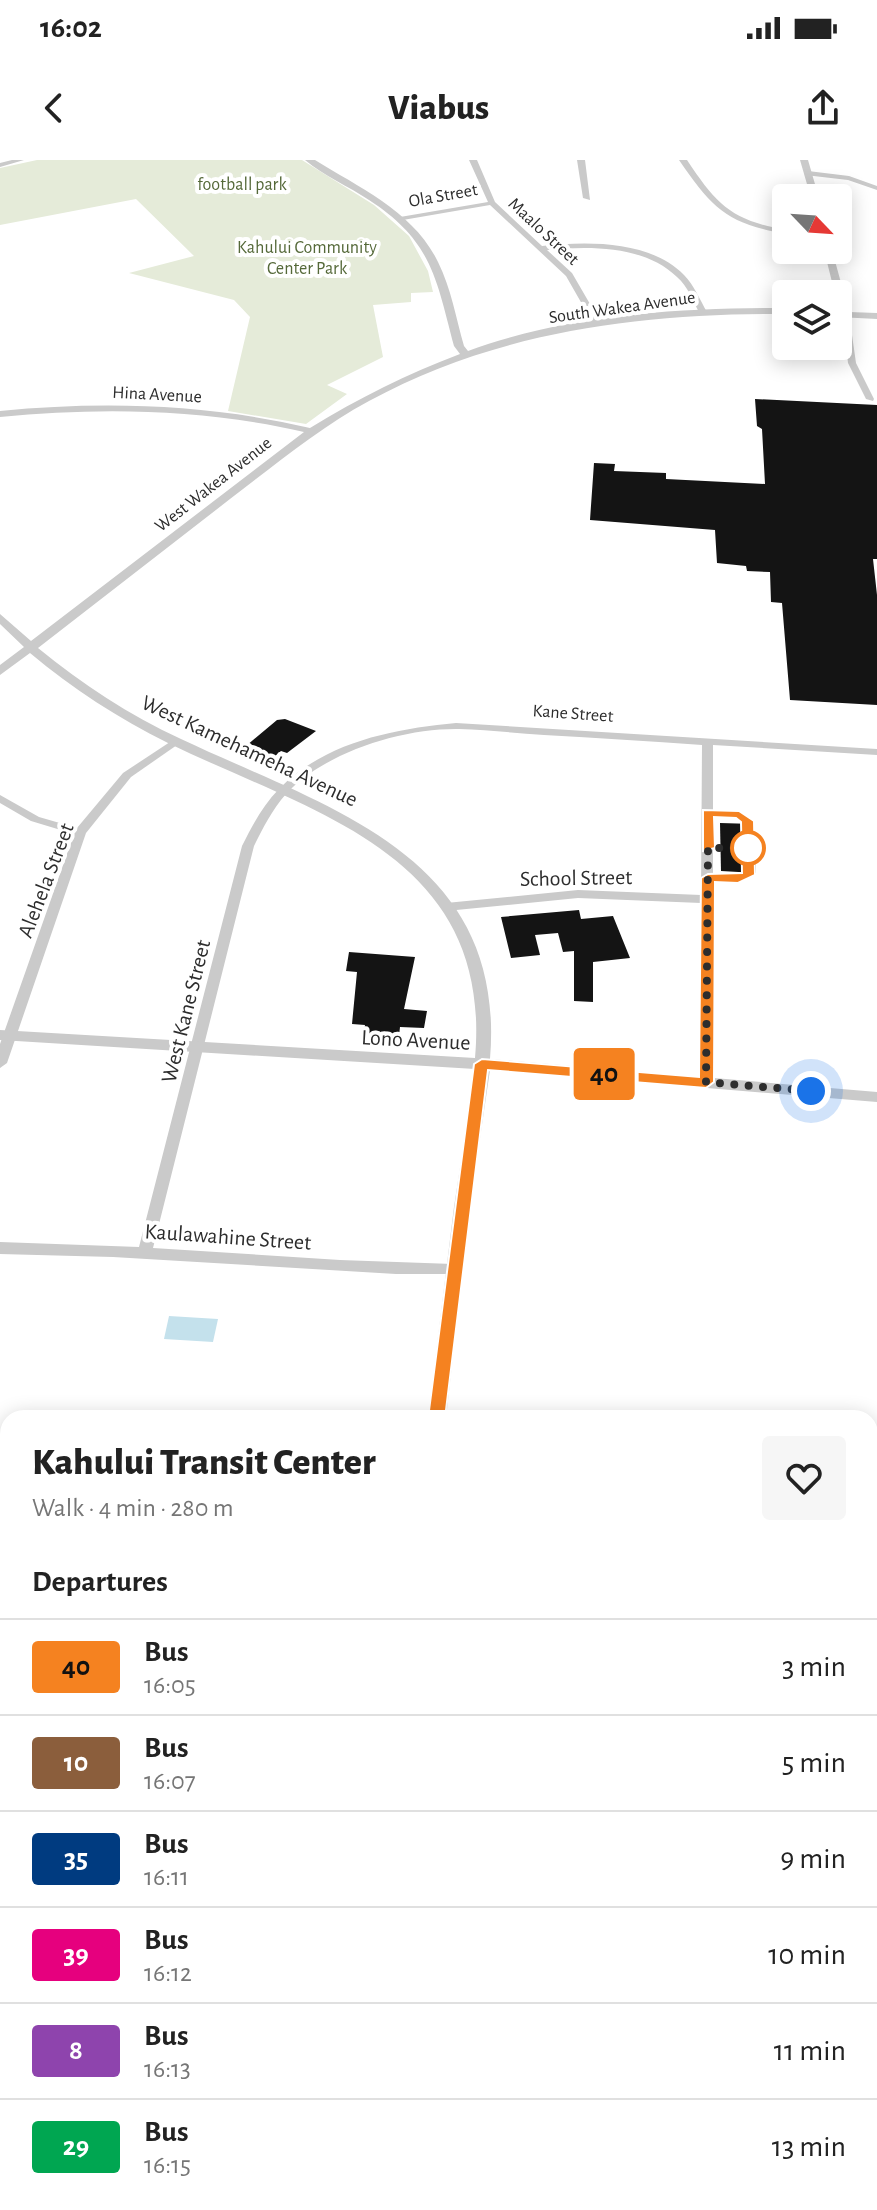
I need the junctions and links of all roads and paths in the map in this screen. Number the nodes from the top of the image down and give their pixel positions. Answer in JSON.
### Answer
{"nodes":[{"id":1,"x":20,"y":160,"type":"edge"},
{"id":2,"x":309,"y":160,"type":"edge"},
{"id":3,"x":473,"y":160,"type":"edge"},
{"id":4,"x":581,"y":160,"type":"edge"},
{"id":5,"x":683,"y":160,"type":"edge"},
{"id":6,"x":804,"y":160,"type":"edge"},
{"id":7,"x":0,"y":165,"type":"edge"},
{"id":8,"x":808,"y":173,"type":"junction"},
{"id":9,"x":811,"y":184,"type":"edge"},
{"id":10,"x":877,"y":188,"type":"edge"},
{"id":11,"x":587,"y":198,"type":"dead end"},
{"id":12,"x":492,"y":203,"type":"junction"},
{"id":13,"x":400,"y":219,"type":"junction"},
{"id":14,"x":772,"y":229,"type":"edge"},
{"id":15,"x":542,"y":248,"type":"junction"},
{"id":16,"x":772,"y":311,"type":"edge"},
{"id":17,"x":703,"y":312,"type":"junction"},
{"id":18,"x":852,"y":315,"type":"edge"},
{"id":19,"x":877,"y":316,"type":"edge"},
{"id":20,"x":597,"y":323,"type":"junction"},
{"id":21,"x":466,"y":355,"type":"junction"},
{"id":22,"x":851,"y":360,"type":"edge"},
{"id":23,"x":870,"y":399,"type":"dead end"},
{"id":24,"x":0,"y":414,"type":"edge"},
{"id":25,"x":312,"y":431,"type":"junction"},
{"id":26,"x":0,"y":617,"type":"edge"},
{"id":27,"x":30,"y":648,"type":"junction"},
{"id":28,"x":0,"y":671,"type":"edge"},
{"id":29,"x":708,"y":740,"type":"junction"},
{"id":30,"x":173,"y":743,"type":"junction"},
{"id":31,"x":877,"y":752,"type":"edge"},
{"id":32,"x":282,"y":788,"type":"junction"},
{"id":33,"x":0,"y":798,"type":"edge"},
{"id":34,"x":80,"y":832,"type":"junction"},
{"id":35,"x":708,"y":899,"type":"junction"},
{"id":36,"x":446,"y":907,"type":"junction"},
{"id":37,"x":5,"y":1035,"type":"edge"},
{"id":38,"x":196,"y":1047,"type":"junction"},
{"id":39,"x":0,"y":1063,"type":"edge"},
{"id":40,"x":482,"y":1064,"type":"junction"},
{"id":41,"x":706,"y":1082,"type":"junction"},
{"id":42,"x":877,"y":1097,"type":"edge"},
{"id":43,"x":0,"y":1248,"type":"edge"},
{"id":44,"x":145,"y":1252,"type":"junction"},
{"id":45,"x":453,"y":1270,"type":"junction"},
{"id":46,"x":438,"y":1410,"type":"edge"}],
"edges":[{"from":1,"to":7,"type":"street"},
{"from":2,"to":13,"type":"street"},
{"from":3,"to":12,"type":"street","name":"Maalo Street"},
{"from":4,"to":11,"type":"street"},
{"from":5,"to":14,"type":"street"},
{"from":6,"to":8,"type":"street"},
{"from":8,"to":9,"type":"street"},
{"from":8,"to":10,"type":"street"},
{"from":12,"to":13,"type":"street","name":"Ola Street"},
{"from":12,"to":15,"type":"street","name":"Maalo Street"},
{"from":13,"to":21,"type":"street"},
{"from":15,"to":17,"type":"street"},
{"from":15,"to":20,"type":"street","name":"Maalo Street"},
{"from":16,"to":17,"type":"street","name":"South Wakea Avenue"},
{"from":17,"to":20,"type":"street","name":"South Wakea Avenue"},
{"from":18,"to":19,"type":"street"},
{"from":20,"to":21,"type":"street","name":"South Wakea Avenue"},
{"from":21,"to":25,"type":"street","name":"West Wakea Avenue"},
{"from":22,"to":23,"type":"street"},
{"from":24,"to":25,"type":"street","name":"Hina Avenue"},
{"from":25,"to":27,"type":"street","name":"West Wakea Avenue"},
{"from":26,"to":27,"type":"street","name":"West Kamehameha Avenue"},
{"from":27,"to":28,"type":"street","name":"West Wakea Avenue"},
{"from":27,"to":30,"type":"street","name":"West Kamehameha Avenue"},
{"from":29,"to":31,"type":"street","name":"Kane Street"},
{"from":29,"to":32,"type":"street","name":"Kane Street"},
{"from":29,"to":35,"type":"street"},
{"from":30,"to":32,"type":"street","name":"West Kamehameha Avenue"},
{"from":30,"to":34,"type":"street","name":"Alehela Street"},
{"from":32,"to":36,"type":"street","name":"West Kamehameha Avenue"},
{"from":32,"to":38,"type":"street","name":"West Kane Street"},
{"from":33,"to":34,"type":"street"},
{"from":34,"to":37,"type":"street","name":"Alehela Street"},
{"from":35,"to":36,"type":"street","name":"School Street"},
{"from":35,"to":41,"type":"street"},
{"from":36,"to":40,"type":"street","name":"West Kamehameha Avenue"},
{"from":37,"to":38,"type":"street","name":"Lono Avenue"},
{"from":37,"to":39,"type":"street","name":"Alehela Street"},
{"from":38,"to":40,"type":"street","name":"Lono Avenue"},
{"from":38,"to":44,"type":"street","name":"West Kane Street"},
{"from":40,"to":41,"type":"street","name":"Lono Avenue"},
{"from":40,"to":45,"type":"street","name":"West Kamehameha Avenue"},
{"from":41,"to":42,"type":"street","name":"Lono Avenue"},
{"from":43,"to":44,"type":"street","name":"Kaulawahine Street"},
{"from":44,"to":45,"type":"street","name":"Kaulawahine Street"},
{"from":45,"to":46,"type":"street","name":"West Kamehameha Avenue"}]}
